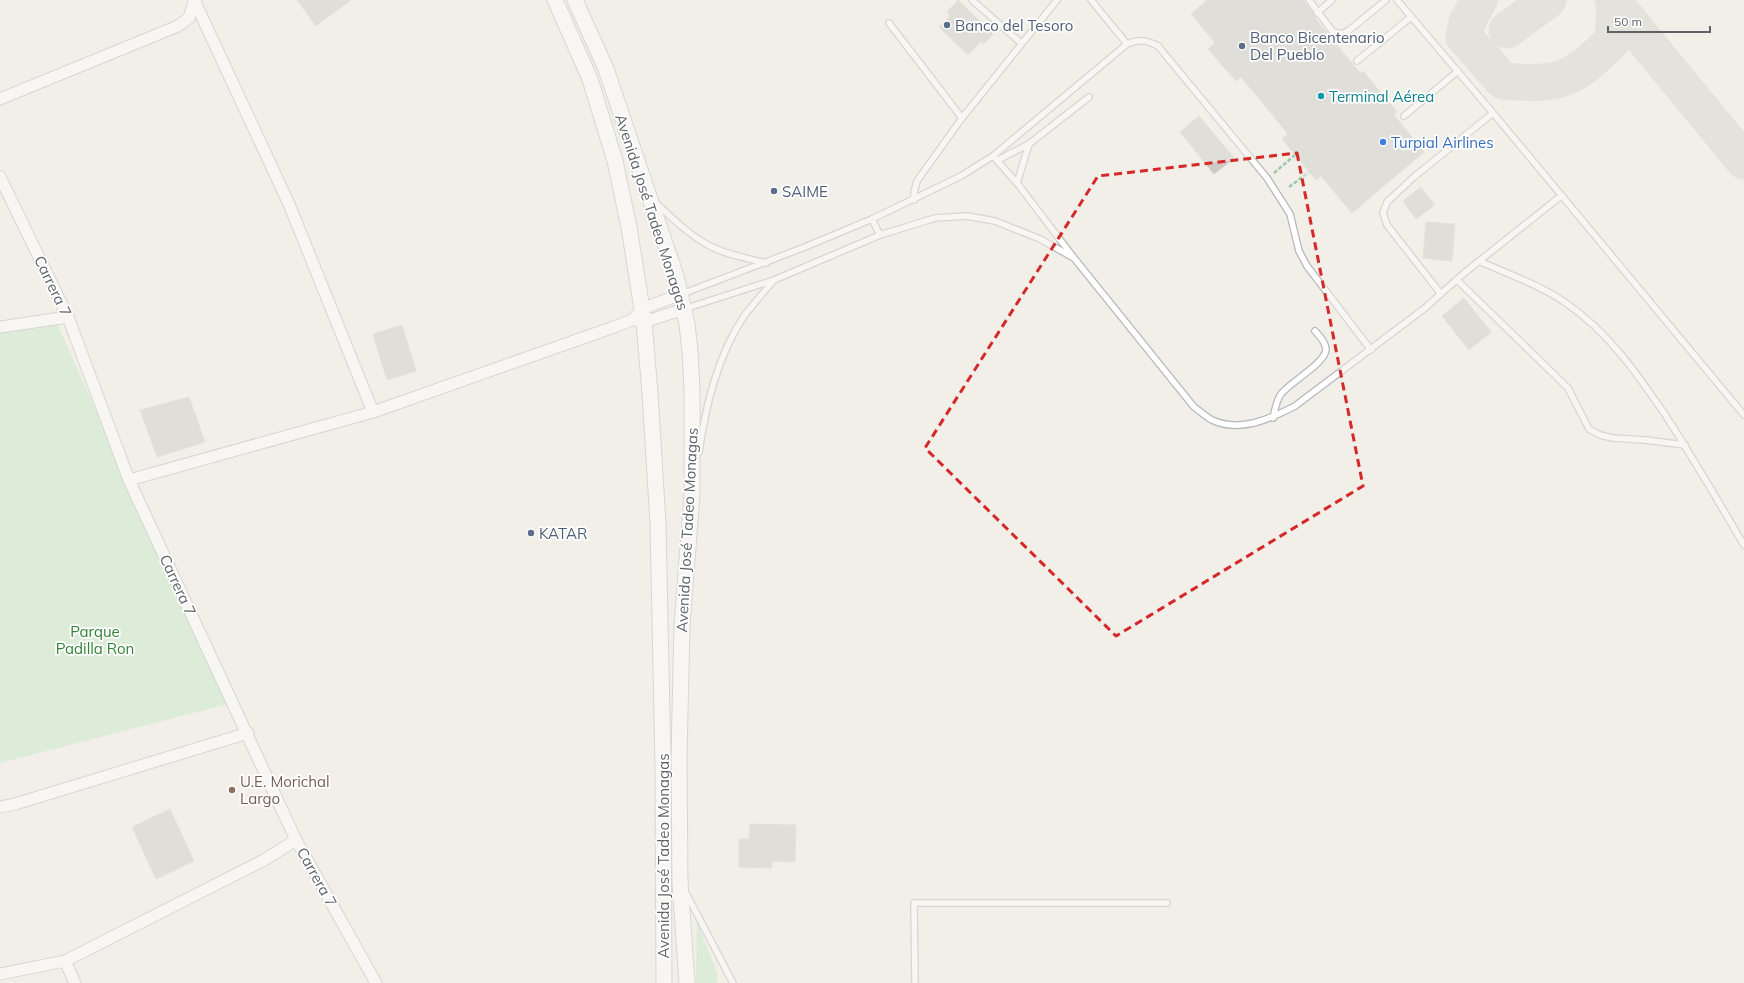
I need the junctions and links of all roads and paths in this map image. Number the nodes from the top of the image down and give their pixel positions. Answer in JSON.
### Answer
{"nodes":[{"id":1,"x":556,"y":0,"type":"edge"},
{"id":2,"x":575,"y":0,"type":"edge"},
{"id":3,"x":972,"y":0,"type":"edge"},
{"id":4,"x":1057,"y":0,"type":"edge"},
{"id":5,"x":1091,"y":0,"type":"edge"},
{"id":6,"x":1309,"y":0,"type":"edge"},
{"id":7,"x":1332,"y":0,"type":"edge"},
{"id":8,"x":1386,"y":0,"type":"edge"},
{"id":9,"x":1397,"y":0,"type":"edge"},
{"id":10,"x":195,"y":1,"type":"edge"},
{"id":11,"x":1317,"y":13,"type":"junction"},
{"id":12,"x":1412,"y":17,"type":"junction"},
{"id":13,"x":889,"y":23,"type":"dead end"},
{"id":14,"x":1021,"y":43,"type":"junction"},
{"id":15,"x":1127,"y":44,"type":"junction"},
{"id":16,"x":1357,"y":61,"type":"dead end"},
{"id":17,"x":1458,"y":71,"type":"junction"},
{"id":18,"x":1089,"y":98,"type":"dead end"},
{"id":19,"x":0,"y":100,"type":"edge"},
{"id":20,"x":1493,"y":113,"type":"junction"},
{"id":21,"x":1404,"y":116,"type":"dead end"},
{"id":22,"x":962,"y":118,"type":"junction"},
{"id":23,"x":1030,"y":144,"type":"junction"},
{"id":24,"x":1295,"y":155,"type":"dead end"},
{"id":25,"x":993,"y":156,"type":"junction"},
{"id":26,"x":998,"y":160,"type":"junction"},
{"id":27,"x":1309,"y":172,"type":"dead end"},
{"id":28,"x":1273,"y":173,"type":"dead end"},
{"id":29,"x":0,"y":177,"type":"edge"},
{"id":30,"x":1018,"y":183,"type":"junction"},
{"id":31,"x":1289,"y":187,"type":"dead end"},
{"id":32,"x":1561,"y":196,"type":"junction"},
{"id":33,"x":649,"y":197,"type":"junction"},
{"id":34,"x":914,"y":200,"type":"junction"},
{"id":35,"x":872,"y":219,"type":"junction"},
{"id":36,"x":880,"y":235,"type":"junction"},
{"id":37,"x":1074,"y":258,"type":"junction"},
{"id":38,"x":1479,"y":261,"type":"junction"},
{"id":39,"x":767,"y":263,"type":"junction"},
{"id":40,"x":774,"y":280,"type":"junction"},
{"id":41,"x":1457,"y":280,"type":"junction"},
{"id":42,"x":681,"y":294,"type":"junction"},
{"id":43,"x":1441,"y":294,"type":"junction"},
{"id":44,"x":684,"y":309,"type":"junction"},
{"id":45,"x":68,"y":317,"type":"junction"},
{"id":46,"x":639,"y":317,"type":"junction"},
{"id":47,"x":0,"y":327,"type":"edge"},
{"id":48,"x":1315,"y":331,"type":"dead end"},
{"id":49,"x":1371,"y":350,"type":"junction"},
{"id":50,"x":373,"y":412,"type":"junction"},
{"id":51,"x":1744,"y":415,"type":"edge"},
{"id":52,"x":1273,"y":418,"type":"junction"},
{"id":53,"x":1685,"y":445,"type":"junction"},
{"id":54,"x":129,"y":480,"type":"junction"},
{"id":55,"x":692,"y":495,"type":"junction"},
{"id":56,"x":1744,"y":545,"type":"edge"},
{"id":57,"x":248,"y":733,"type":"junction"},
{"id":58,"x":0,"y":807,"type":"edge"},
{"id":59,"x":296,"y":840,"type":"junction"},
{"id":60,"x":680,"y":882,"type":"junction"},
{"id":61,"x":1167,"y":903,"type":"dead end"},
{"id":62,"x":65,"y":961,"type":"junction"},
{"id":63,"x":0,"y":974,"type":"edge"},
{"id":64,"x":75,"y":983,"type":"edge"},
{"id":65,"x":376,"y":983,"type":"edge"},
{"id":66,"x":664,"y":983,"type":"edge"},
{"id":67,"x":687,"y":983,"type":"edge"},
{"id":68,"x":733,"y":983,"type":"edge"},
{"id":69,"x":915,"y":983,"type":"edge"}],
"edges":[{"from":1,"to":46,"type":"main road","name":"Avenida José Tadeo Monagas"},
{"from":2,"to":33,"type":"main road","name":"Avenida José Tadeo Monagas"},
{"from":3,"to":14,"type":"lane"},
{"from":4,"to":14,"type":"lane"},
{"from":5,"to":15,"type":"lane"},
{"from":6,"to":11,"type":"lane"},
{"from":7,"to":11,"type":"lane"},
{"from":8,"to":11,"type":"lane"},
{"from":9,"to":12,"type":"lane"},
{"from":10,"to":19,"type":"street"},
{"from":10,"to":50,"type":"street"},
{"from":12,"to":16,"type":"lane"},
{"from":12,"to":17,"type":"lane"},
{"from":13,"to":22,"type":"lane"},
{"from":14,"to":22,"type":"lane"},
{"from":15,"to":25,"type":"lane"},
{"from":15,"to":49,"type":"lane"},
{"from":17,"to":20,"type":"lane"},
{"from":17,"to":21,"type":"lane"},
{"from":18,"to":23,"type":"lane"},
{"from":20,"to":32,"type":"lane"},
{"from":20,"to":43,"type":"lane"},
{"from":22,"to":34,"type":"lane"},
{"from":23,"to":26,"type":"lane"},
{"from":23,"to":30,"type":"lane"},
{"from":24,"to":28,"type":"path"},
{"from":25,"to":26,"type":"lane"},
{"from":25,"to":34,"type":"lane"},
{"from":26,"to":30,"type":"lane"},
{"from":27,"to":31,"type":"path"},
{"from":29,"to":45,"type":"street","name":"Carrera 7"},
{"from":30,"to":37,"type":"lane"},
{"from":32,"to":38,"type":"lane"},
{"from":32,"to":51,"type":"lane"},
{"from":33,"to":39,"type":"lane"},
{"from":33,"to":42,"type":"main road","name":"Avenida José Tadeo Monagas"},
{"from":34,"to":35,"type":"lane"},
{"from":35,"to":36,"type":"lane"},
{"from":35,"to":39,"type":"lane"},
{"from":36,"to":37,"type":"lane"},
{"from":36,"to":40,"type":"lane"},
{"from":37,"to":52,"type":"lane"},
{"from":38,"to":41,"type":"lane"},
{"from":38,"to":53,"type":"lane"},
{"from":39,"to":42,"type":"lane"},
{"from":40,"to":44,"type":"lane"},
{"from":40,"to":55,"type":"lane"},
{"from":41,"to":43,"type":"lane"},
{"from":41,"to":53,"type":"lane"},
{"from":42,"to":44,"type":"main road","name":"Avenida José Tadeo Monagas"},
{"from":42,"to":46,"type":"street"},
{"from":43,"to":49,"type":"lane"},
{"from":44,"to":46,"type":"street"},
{"from":44,"to":55,"type":"main road","name":"Avenida José Tadeo Monagas"},
{"from":45,"to":47,"type":"street"},
{"from":45,"to":54,"type":"street","name":"Carrera 7"},
{"from":46,"to":50,"type":"street"},
{"from":46,"to":66,"type":"main road","name":"Avenida José Tadeo Monagas"},
{"from":48,"to":52,"type":"lane"},
{"from":49,"to":52,"type":"lane"},
{"from":50,"to":54,"type":"street"},
{"from":53,"to":56,"type":"lane"},
{"from":54,"to":57,"type":"street","name":"Carrera 7"},
{"from":55,"to":60,"type":"main road","name":"Avenida José Tadeo Monagas"},
{"from":57,"to":58,"type":"street"},
{"from":57,"to":59,"type":"street","name":"Carrera 7"},
{"from":59,"to":62,"type":"street"},
{"from":59,"to":65,"type":"street","name":"Carrera 7"},
{"from":60,"to":67,"type":"main road","name":"Avenida José Tadeo Monagas"},
{"from":60,"to":68,"type":"lane"},
{"from":61,"to":69,"type":"lane"},
{"from":62,"to":63,"type":"street"},
{"from":62,"to":64,"type":"street"}]}
